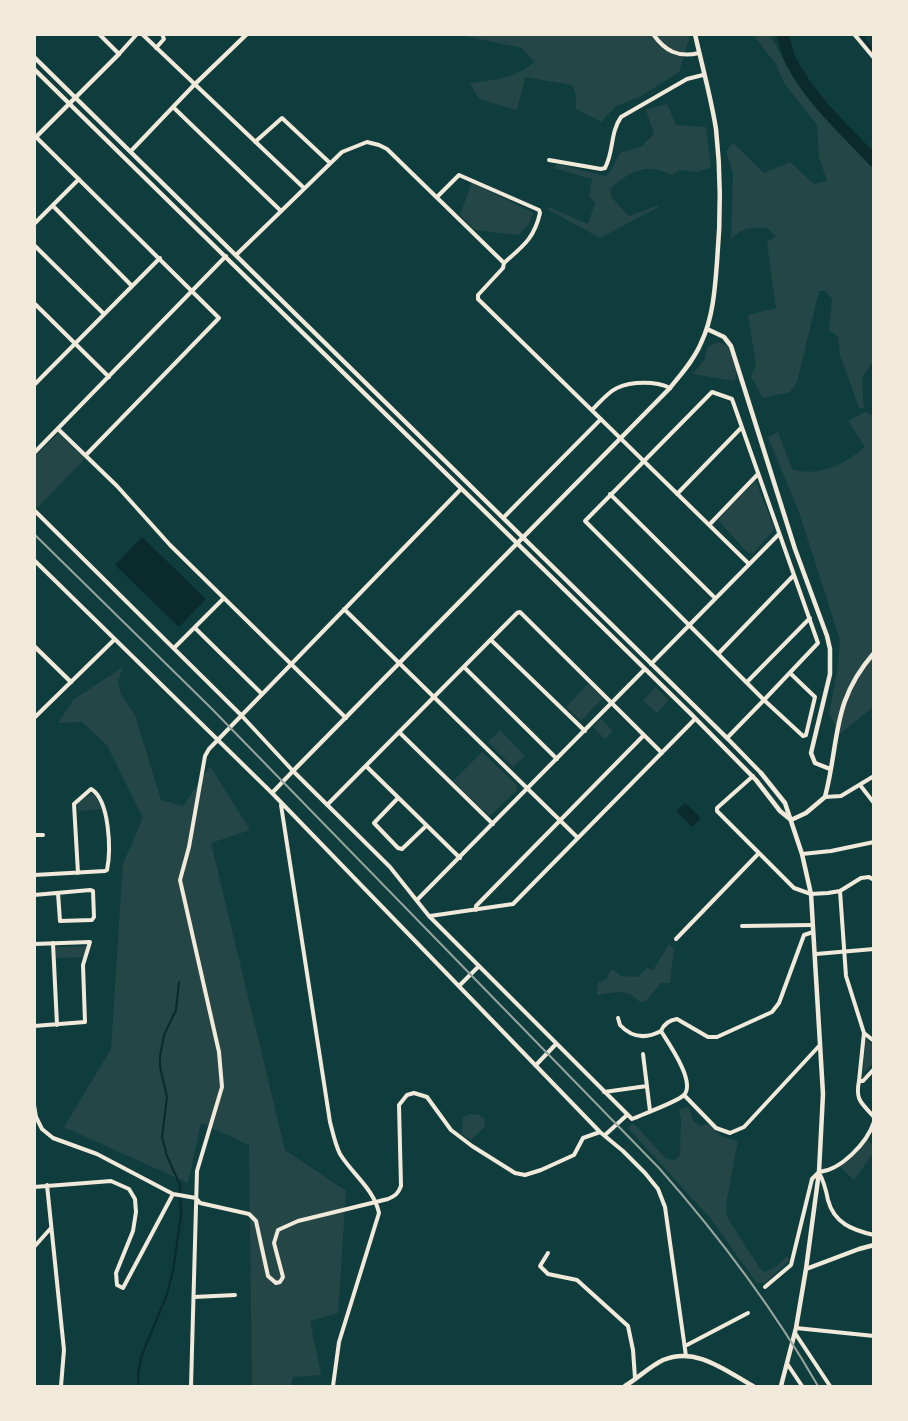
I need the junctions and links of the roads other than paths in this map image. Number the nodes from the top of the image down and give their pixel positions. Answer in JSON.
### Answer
{"nodes":[{"id":1,"x":99,"y":34,"type":"edge"},
{"id":2,"x":140,"y":34,"type":"edge"},
{"id":3,"x":162,"y":34,"type":"edge"},
{"id":4,"x":247,"y":34,"type":"edge"},
{"id":5,"x":653,"y":34,"type":"edge"},
{"id":6,"x":695,"y":34,"type":"edge"},
{"id":7,"x":855,"y":34,"type":"edge"},
{"id":8,"x":156,"y":48,"type":"junction"},
{"id":9,"x":699,"y":53,"type":"junction"},
{"id":10,"x":119,"y":54,"type":"junction"},
{"id":11,"x":34,"y":57,"type":"edge"},
{"id":12,"x":873,"y":58,"type":"edge"},
{"id":13,"x":34,"y":69,"type":"edge"},
{"id":14,"x":703,"y":75,"type":"junction"},
{"id":15,"x":194,"y":85,"type":"junction"},
{"id":16,"x":76,"y":96,"type":"junction"},
{"id":17,"x":70,"y":102,"type":"junction"},
{"id":18,"x":173,"y":107,"type":"junction"},
{"id":19,"x":35,"y":138,"type":"edge"},
{"id":20,"x":255,"y":142,"type":"junction"},
{"id":21,"x":131,"y":151,"type":"junction"},
{"id":22,"x":549,"y":160,"type":"dead end"},
{"id":23,"x":330,"y":163,"type":"junction"},
{"id":24,"x":79,"y":179,"type":"junction"},
{"id":25,"x":304,"y":188,"type":"junction"},
{"id":26,"x":437,"y":196,"type":"junction"},
{"id":27,"x":53,"y":206,"type":"junction"},
{"id":28,"x":280,"y":211,"type":"junction"},
{"id":29,"x":34,"y":224,"type":"edge"},
{"id":30,"x":34,"y":245,"type":"edge"},
{"id":31,"x":236,"y":255,"type":"junction"},
{"id":32,"x":226,"y":256,"type":"junction"},
{"id":33,"x":160,"y":258,"type":"junction"},
{"id":34,"x":504,"y":263,"type":"junction"},
{"id":35,"x":132,"y":286,"type":"junction"},
{"id":36,"x":193,"y":290,"type":"junction"},
{"id":37,"x":34,"y":303,"type":"edge"},
{"id":38,"x":104,"y":314,"type":"junction"},
{"id":39,"x":707,"y":329,"type":"junction"},
{"id":40,"x":75,"y":344,"type":"junction"},
{"id":41,"x":34,"y":374,"type":"edge"},
{"id":42,"x":109,"y":377,"type":"junction"},
{"id":43,"x":40,"y":380,"type":"junction"},
{"id":44,"x":34,"y":385,"type":"edge"},
{"id":45,"x":670,"y":388,"type":"junction"},
{"id":46,"x":592,"y":410,"type":"junction"},
{"id":47,"x":601,"y":418,"type":"junction"},
{"id":48,"x":742,"y":428,"type":"junction"},
{"id":49,"x":58,"y":429,"type":"junction"},
{"id":50,"x":621,"y":438,"type":"junction"},
{"id":51,"x":34,"y":453,"type":"edge"},
{"id":52,"x":86,"y":455,"type":"junction"},
{"id":53,"x":643,"y":461,"type":"junction"},
{"id":54,"x":758,"y":474,"type":"junction"},
{"id":55,"x":461,"y":489,"type":"junction"},
{"id":56,"x":610,"y":494,"type":"junction"},
{"id":57,"x":677,"y":494,"type":"junction"},
{"id":58,"x":34,"y":510,"type":"edge"},
{"id":59,"x":504,"y":517,"type":"junction"},
{"id":60,"x":709,"y":525,"type":"junction"},
{"id":61,"x":779,"y":534,"type":"junction"},
{"id":62,"x":524,"y":537,"type":"junction"},
{"id":63,"x":517,"y":544,"type":"junction"},
{"id":64,"x":34,"y":560,"type":"edge"},
{"id":65,"x":748,"y":564,"type":"junction"},
{"id":66,"x":794,"y":575,"type":"junction"},
{"id":67,"x":224,"y":598,"type":"junction"},
{"id":68,"x":715,"y":598,"type":"junction"},
{"id":69,"x":344,"y":609,"type":"junction"},
{"id":70,"x":810,"y":618,"type":"junction"},
{"id":71,"x":689,"y":625,"type":"junction"},
{"id":72,"x":195,"y":628,"type":"junction"},
{"id":73,"x":115,"y":639,"type":"junction"},
{"id":74,"x":491,"y":640,"type":"junction"},
{"id":75,"x":34,"y":646,"type":"edge"},
{"id":76,"x":175,"y":647,"type":"junction"},
{"id":77,"x":873,"y":653,"type":"edge"},
{"id":78,"x":718,"y":654,"type":"junction"},
{"id":79,"x":291,"y":663,"type":"junction"},
{"id":80,"x":399,"y":664,"type":"junction"},
{"id":81,"x":651,"y":664,"type":"junction"},
{"id":82,"x":464,"y":667,"type":"junction"},
{"id":83,"x":644,"y":670,"type":"junction"},
{"id":84,"x":790,"y":673,"type":"junction"},
{"id":85,"x":71,"y":682,"type":"junction"},
{"id":86,"x":747,"y":682,"type":"junction"},
{"id":87,"x":261,"y":693,"type":"junction"},
{"id":88,"x":434,"y":698,"type":"junction"},
{"id":89,"x":764,"y":700,"type":"junction"},
{"id":90,"x":612,"y":704,"type":"junction"},
{"id":91,"x":241,"y":715,"type":"junction"},
{"id":92,"x":35,"y":716,"type":"edge"},
{"id":93,"x":346,"y":718,"type":"junction"},
{"id":94,"x":695,"y":719,"type":"junction"},
{"id":95,"x":399,"y":732,"type":"junction"},
{"id":96,"x":585,"y":732,"type":"junction"},
{"id":97,"x":644,"y":735,"type":"junction"},
{"id":98,"x":727,"y":738,"type":"junction"},
{"id":99,"x":218,"y":739,"type":"junction"},
{"id":100,"x":662,"y":753,"type":"junction"},
{"id":101,"x":557,"y":759,"type":"junction"},
{"id":102,"x":366,"y":766,"type":"junction"},
{"id":103,"x":830,"y":769,"type":"junction"},
{"id":104,"x":293,"y":771,"type":"junction"},
{"id":105,"x":761,"y":773,"type":"joint"},
{"id":106,"x":753,"y":776,"type":"junction"},
{"id":107,"x":873,"y":776,"type":"edge"},
{"id":108,"x":860,"y":785,"type":"junction"},
{"id":109,"x":527,"y":789,"type":"junction"},
{"id":110,"x":272,"y":793,"type":"junction"},
{"id":111,"x":825,"y":797,"type":"junction"},
{"id":112,"x":398,"y":798,"type":"junction"},
{"id":113,"x":873,"y":803,"type":"edge"},
{"id":114,"x":281,"y":804,"type":"junction"},
{"id":115,"x":328,"y":804,"type":"junction"},
{"id":116,"x":791,"y":820,"type":"junction"},
{"id":117,"x":560,"y":821,"type":"junction"},
{"id":118,"x":493,"y":824,"type":"junction"},
{"id":119,"x":426,"y":826,"type":"junction"},
{"id":120,"x":34,"y":835,"type":"edge"},
{"id":121,"x":43,"y":835,"type":"dead end"},
{"id":122,"x":578,"y":838,"type":"junction"},
{"id":123,"x":873,"y":842,"type":"edge"},
{"id":124,"x":759,"y":853,"type":"junction"},
{"id":125,"x":802,"y":854,"type":"junction"},
{"id":126,"x":460,"y":858,"type":"junction"},
{"id":127,"x":78,"y":873,"type":"junction"},
{"id":128,"x":34,"y":875,"type":"edge"},
{"id":129,"x":873,"y":880,"type":"edge"},
{"id":130,"x":840,"y":891,"type":"junction"},
{"id":131,"x":58,"y":893,"type":"junction"},
{"id":132,"x":811,"y":894,"type":"junction"},
{"id":133,"x":34,"y":895,"type":"edge"},
{"id":134,"x":417,"y":900,"type":"junction"},
{"id":135,"x":476,"y":910,"type":"junction"},
{"id":136,"x":429,"y":916,"type":"junction"},
{"id":137,"x":813,"y":925,"type":"junction"},
{"id":138,"x":742,"y":926,"type":"dead end"},
{"id":139,"x":813,"y":932,"type":"junction"},
{"id":140,"x":676,"y":939,"type":"dead end"},
{"id":141,"x":34,"y":944,"type":"edge"},
{"id":142,"x":53,"y":944,"type":"junction"},
{"id":143,"x":873,"y":949,"type":"edge"},
{"id":144,"x":843,"y":950,"type":"junction"},
{"id":145,"x":816,"y":954,"type":"junction"},
{"id":146,"x":479,"y":966,"type":"junction"},
{"id":147,"x":459,"y":986,"type":"junction"},
{"id":148,"x":618,"y":1018,"type":"dead end"},
{"id":149,"x":57,"y":1025,"type":"junction"},
{"id":150,"x":34,"y":1026,"type":"edge"},
{"id":151,"x":662,"y":1031,"type":"junction"},
{"id":152,"x":864,"y":1033,"type":"junction"},
{"id":153,"x":873,"y":1041,"type":"edge"},
{"id":154,"x":556,"y":1044,"type":"junction"},
{"id":155,"x":820,"y":1044,"type":"junction"},
{"id":156,"x":643,"y":1054,"type":"dead end"},
{"id":157,"x":536,"y":1065,"type":"junction"},
{"id":158,"x":873,"y":1069,"type":"edge"},
{"id":159,"x":859,"y":1081,"type":"junction"},
{"id":160,"x":647,"y":1086,"type":"junction"},
{"id":161,"x":604,"y":1092,"type":"junction"},
{"id":162,"x":684,"y":1095,"type":"junction"},
{"id":163,"x":34,"y":1105,"type":"edge"},
{"id":164,"x":650,"y":1111,"type":"junction"},
{"id":165,"x":627,"y":1115,"type":"junction"},
{"id":166,"x":873,"y":1118,"type":"edge"},
{"id":167,"x":873,"y":1122,"type":"edge"},
{"id":168,"x":600,"y":1132,"type":"junction"},
{"id":169,"x":604,"y":1136,"type":"junction"},
{"id":170,"x":819,"y":1172,"type":"junction"},
{"id":171,"x":47,"y":1185,"type":"junction"},
{"id":172,"x":34,"y":1187,"type":"edge"},
{"id":173,"x":176,"y":1194,"type":"junction"},
{"id":174,"x":196,"y":1198,"type":"junction"},
{"id":175,"x":377,"y":1201,"type":"junction"},
{"id":176,"x":52,"y":1227,"type":"junction"},
{"id":177,"x":873,"y":1235,"type":"edge"},
{"id":178,"x":873,"y":1245,"type":"edge"},
{"id":179,"x":34,"y":1247,"type":"edge"},
{"id":180,"x":548,"y":1253,"type":"dead end"},
{"id":181,"x":806,"y":1269,"type":"junction"},
{"id":182,"x":765,"y":1287,"type":"dead end"},
{"id":183,"x":235,"y":1295,"type":"dead end"},
{"id":184,"x":194,"y":1297,"type":"junction"},
{"id":185,"x":748,"y":1313,"type":"dead end"},
{"id":186,"x":795,"y":1332,"type":"junction"},
{"id":187,"x":873,"y":1336,"type":"edge"},
{"id":188,"x":685,"y":1346,"type":"junction"},
{"id":189,"x":686,"y":1356,"type":"junction"},
{"id":190,"x":788,"y":1365,"type":"junction"},
{"id":191,"x":635,"y":1378,"type":"junction"},
{"id":192,"x":61,"y":1386,"type":"edge"},
{"id":193,"x":192,"y":1386,"type":"edge"},
{"id":194,"x":333,"y":1386,"type":"edge"},
{"id":195,"x":625,"y":1386,"type":"edge"},
{"id":196,"x":753,"y":1386,"type":"edge"},
{"id":197,"x":781,"y":1386,"type":"edge"},
{"id":198,"x":802,"y":1386,"type":"edge"},
{"id":199,"x":830,"y":1386,"type":"edge"}],
"edges":[{"from":1,"to":10,"type":"street"},
{"from":2,"to":8,"type":"street"},
{"from":2,"to":10,"type":"street"},
{"from":3,"to":8,"type":"street"},
{"from":4,"to":15,"type":"street"},
{"from":5,"to":9,"type":"street"},
{"from":6,"to":9,"type":"street"},
{"from":7,"to":12,"type":"street"},
{"from":8,"to":15,"type":"street"},
{"from":9,"to":14,"type":"street"},
{"from":10,"to":16,"type":"street"},
{"from":11,"to":16,"type":"street"},
{"from":13,"to":17,"type":"street"},
{"from":14,"to":22,"type":"street"},
{"from":14,"to":39,"type":"street"},
{"from":15,"to":18,"type":"street"},
{"from":15,"to":20,"type":"street"},
{"from":16,"to":17,"type":"street"},
{"from":16,"to":21,"type":"street"},
{"from":17,"to":19,"type":"street"},
{"from":17,"to":32,"type":"street"},
{"from":18,"to":21,"type":"street"},
{"from":18,"to":28,"type":"street"},
{"from":19,"to":24,"type":"street"},
{"from":20,"to":23,"type":"street"},
{"from":20,"to":25,"type":"street"},
{"from":21,"to":31,"type":"street"},
{"from":23,"to":25,"type":"street"},
{"from":23,"to":26,"type":"street"},
{"from":24,"to":27,"type":"street"},
{"from":24,"to":33,"type":"street"},
{"from":25,"to":28,"type":"street"},
{"from":26,"to":34,"type":"street"},
{"from":26,"to":34,"type":"street"},
{"from":27,"to":29,"type":"street"},
{"from":27,"to":35,"type":"street"},
{"from":28,"to":31,"type":"street"},
{"from":30,"to":38,"type":"street"},
{"from":31,"to":59,"type":"street"},
{"from":32,"to":36,"type":"street"},
{"from":32,"to":55,"type":"street"},
{"from":33,"to":35,"type":"street"},
{"from":33,"to":36,"type":"street"},
{"from":34,"to":46,"type":"street"},
{"from":35,"to":38,"type":"street"},
{"from":36,"to":42,"type":"street"},
{"from":36,"to":52,"type":"street"},
{"from":37,"to":40,"type":"street"},
{"from":38,"to":40,"type":"street"},
{"from":39,"to":45,"type":"street"},
{"from":39,"to":103,"type":"street"},
{"from":40,"to":42,"type":"street"},
{"from":40,"to":43,"type":"street"},
{"from":41,"to":43,"type":"street"},
{"from":42,"to":49,"type":"street"},
{"from":43,"to":44,"type":"street"},
{"from":45,"to":46,"type":"street"},
{"from":45,"to":50,"type":"street"},
{"from":46,"to":47,"type":"street"},
{"from":47,"to":50,"type":"street"},
{"from":47,"to":59,"type":"street"},
{"from":48,"to":53,"type":"street"},
{"from":48,"to":54,"type":"street"},
{"from":48,"to":57,"type":"street"},
{"from":49,"to":51,"type":"street"},
{"from":49,"to":52,"type":"street"},
{"from":50,"to":53,"type":"street"},
{"from":50,"to":62,"type":"street"},
{"from":52,"to":67,"type":"street"},
{"from":53,"to":56,"type":"street"},
{"from":53,"to":57,"type":"street"},
{"from":54,"to":60,"type":"street"},
{"from":54,"to":61,"type":"street"},
{"from":55,"to":63,"type":"street"},
{"from":55,"to":69,"type":"street"},
{"from":56,"to":68,"type":"street"},
{"from":56,"to":71,"type":"street"},
{"from":57,"to":60,"type":"street"},
{"from":58,"to":76,"type":"street"},
{"from":59,"to":62,"type":"street"},
{"from":60,"to":65,"type":"street"},
{"from":61,"to":65,"type":"street"},
{"from":61,"to":66,"type":"street"},
{"from":62,"to":63,"type":"street"},
{"from":62,"to":81,"type":"street"},
{"from":63,"to":80,"type":"street"},
{"from":63,"to":83,"type":"street"},
{"from":64,"to":73,"type":"street"},
{"from":65,"to":68,"type":"street"},
{"from":66,"to":70,"type":"street"},
{"from":66,"to":78,"type":"street"},
{"from":67,"to":72,"type":"street"},
{"from":67,"to":79,"type":"street"},
{"from":68,"to":71,"type":"street"},
{"from":69,"to":79,"type":"street"},
{"from":69,"to":80,"type":"street"},
{"from":70,"to":84,"type":"street"},
{"from":70,"to":86,"type":"street"},
{"from":71,"to":78,"type":"street"},
{"from":71,"to":81,"type":"street"},
{"from":72,"to":76,"type":"street"},
{"from":72,"to":87,"type":"street"},
{"from":73,"to":85,"type":"street"},
{"from":73,"to":99,"type":"street"},
{"from":74,"to":82,"type":"street"},
{"from":74,"to":90,"type":"street"},
{"from":74,"to":96,"type":"street"},
{"from":75,"to":85,"type":"street"},
{"from":76,"to":91,"type":"street"},
{"from":77,"to":103,"type":"street"},
{"from":78,"to":86,"type":"street"},
{"from":79,"to":87,"type":"street"},
{"from":79,"to":93,"type":"street"},
{"from":80,"to":88,"type":"street"},
{"from":80,"to":93,"type":"street"},
{"from":81,"to":98,"type":"street"},
{"from":82,"to":88,"type":"street"},
{"from":82,"to":101,"type":"street"},
{"from":83,"to":90,"type":"street"},
{"from":83,"to":94,"type":"street"},
{"from":84,"to":89,"type":"street"},
{"from":84,"to":89,"type":"street"},
{"from":85,"to":92,"type":"street"},
{"from":86,"to":89,"type":"street"},
{"from":87,"to":91,"type":"street"},
{"from":88,"to":95,"type":"street"},
{"from":88,"to":109,"type":"street"},
{"from":89,"to":98,"type":"street"},
{"from":90,"to":96,"type":"street"},
{"from":90,"to":97,"type":"street"},
{"from":91,"to":99,"type":"street"},
{"from":91,"to":104,"type":"street"},
{"from":93,"to":104,"type":"street"},
{"from":94,"to":100,"type":"street"},
{"from":94,"to":106,"type":"street"},
{"from":95,"to":102,"type":"street"},
{"from":95,"to":118,"type":"street"},
{"from":96,"to":101,"type":"street"},
{"from":97,"to":100,"type":"street"},
{"from":97,"to":117,"type":"street"},
{"from":98,"to":105,"type":"street"},
{"from":99,"to":110,"type":"street"},
{"from":99,"to":174,"type":"street"},
{"from":100,"to":122,"type":"street"},
{"from":101,"to":109,"type":"street"},
{"from":102,"to":112,"type":"street"},
{"from":102,"to":115,"type":"street"},
{"from":103,"to":111,"type":"street"},
{"from":104,"to":110,"type":"street"},
{"from":104,"to":115,"type":"street"},
{"from":105,"to":116,"type":"street"},
{"from":106,"to":116,"type":"street"},
{"from":106,"to":124,"type":"street"},
{"from":107,"to":108,"type":"street"},
{"from":108,"to":111,"type":"street"},
{"from":108,"to":113,"type":"street"},
{"from":109,"to":117,"type":"street"},
{"from":109,"to":118,"type":"street"},
{"from":110,"to":114,"type":"street"},
{"from":111,"to":116,"type":"street"},
{"from":112,"to":119,"type":"street"},
{"from":112,"to":119,"type":"street"},
{"from":114,"to":147,"type":"street"},
{"from":114,"to":175,"type":"street"},
{"from":115,"to":134,"type":"street"},
{"from":116,"to":125,"type":"street"},
{"from":117,"to":122,"type":"street"},
{"from":117,"to":135,"type":"street"},
{"from":118,"to":126,"type":"street"},
{"from":119,"to":126,"type":"street"},
{"from":120,"to":121,"type":"street"},
{"from":122,"to":135,"type":"street"},
{"from":123,"to":125,"type":"street"},
{"from":124,"to":132,"type":"street"},
{"from":124,"to":140,"type":"street"},
{"from":125,"to":132,"type":"street"},
{"from":126,"to":134,"type":"street"},
{"from":127,"to":127,"type":"street"},
{"from":127,"to":128,"type":"street"},
{"from":129,"to":130,"type":"street"},
{"from":130,"to":132,"type":"street"},
{"from":130,"to":144,"type":"street"},
{"from":131,"to":131,"type":"street"},
{"from":131,"to":133,"type":"street"},
{"from":132,"to":137,"type":"street"},
{"from":134,"to":136,"type":"street"},
{"from":135,"to":136,"type":"street"},
{"from":136,"to":146,"type":"street"},
{"from":137,"to":138,"type":"street"},
{"from":137,"to":139,"type":"street"},
{"from":139,"to":145,"type":"street"},
{"from":139,"to":151,"type":"street"},
{"from":141,"to":142,"type":"street"},
{"from":142,"to":149,"type":"street"},
{"from":142,"to":149,"type":"street"},
{"from":143,"to":144,"type":"street"},
{"from":144,"to":145,"type":"street"},
{"from":144,"to":152,"type":"street"},
{"from":145,"to":155,"type":"street"},
{"from":146,"to":147,"type":"street"},
{"from":146,"to":154,"type":"street"},
{"from":147,"to":157,"type":"street"},
{"from":148,"to":151,"type":"street"},
{"from":149,"to":150,"type":"street"},
{"from":151,"to":162,"type":"street"},
{"from":152,"to":153,"type":"street"},
{"from":152,"to":159,"type":"street"},
{"from":154,"to":157,"type":"street"},
{"from":154,"to":161,"type":"street"},
{"from":155,"to":162,"type":"street"},
{"from":155,"to":170,"type":"street"},
{"from":156,"to":160,"type":"street"},
{"from":157,"to":168,"type":"street"},
{"from":158,"to":159,"type":"street"},
{"from":159,"to":166,"type":"street"},
{"from":160,"to":161,"type":"street"},
{"from":160,"to":164,"type":"street"},
{"from":161,"to":165,"type":"street"},
{"from":162,"to":164,"type":"street"},
{"from":163,"to":173,"type":"street"},
{"from":164,"to":165,"type":"street"},
{"from":165,"to":169,"type":"street"},
{"from":167,"to":170,"type":"street"},
{"from":168,"to":169,"type":"street"},
{"from":168,"to":175,"type":"street"},
{"from":169,"to":188,"type":"street"},
{"from":170,"to":177,"type":"street"},
{"from":170,"to":181,"type":"street"},
{"from":170,"to":182,"type":"street"},
{"from":171,"to":172,"type":"street"},
{"from":171,"to":173,"type":"street"},
{"from":171,"to":176,"type":"street"},
{"from":173,"to":174,"type":"street"},
{"from":174,"to":175,"type":"street"},
{"from":174,"to":184,"type":"street"},
{"from":175,"to":194,"type":"street"},
{"from":176,"to":179,"type":"street"},
{"from":176,"to":192,"type":"street"},
{"from":178,"to":181,"type":"street"},
{"from":180,"to":191,"type":"street"},
{"from":181,"to":186,"type":"street"},
{"from":183,"to":184,"type":"street"},
{"from":184,"to":193,"type":"street"},
{"from":185,"to":188,"type":"street"},
{"from":186,"to":187,"type":"street"},
{"from":186,"to":190,"type":"street"},
{"from":186,"to":199,"type":"street"},
{"from":188,"to":189,"type":"street"},
{"from":189,"to":191,"type":"street"},
{"from":189,"to":196,"type":"street"},
{"from":190,"to":197,"type":"street"},
{"from":190,"to":198,"type":"street"},
{"from":191,"to":195,"type":"street"}]}
